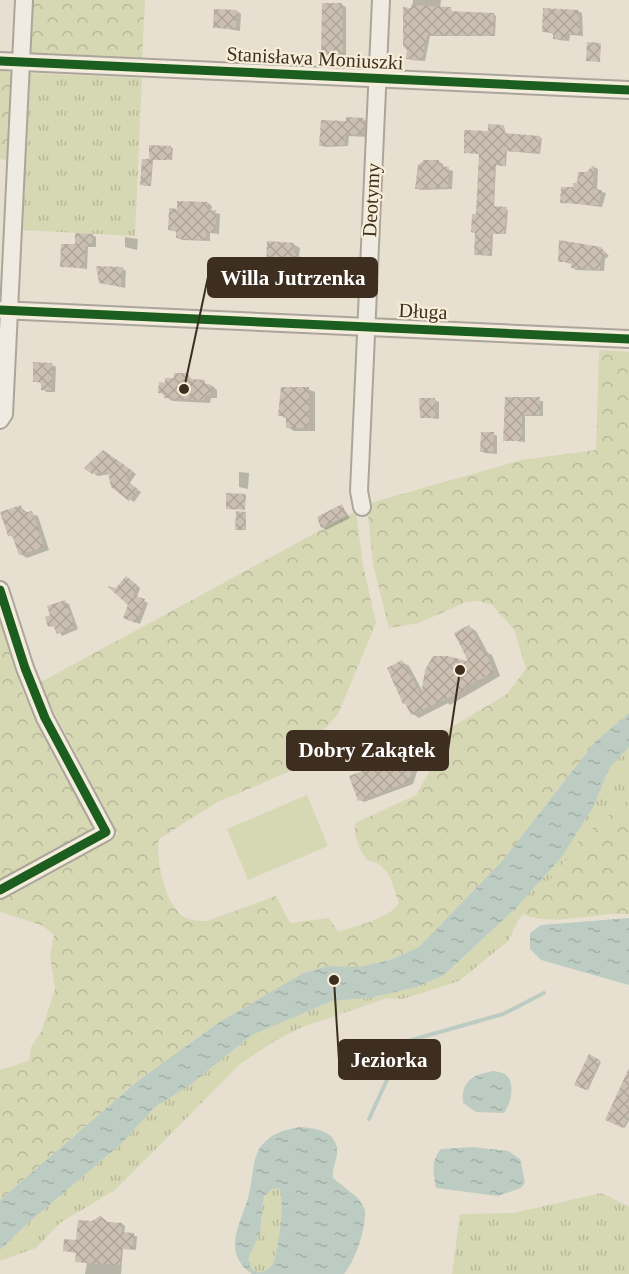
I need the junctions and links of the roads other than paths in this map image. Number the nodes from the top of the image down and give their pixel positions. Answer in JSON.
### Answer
{"nodes":[{"id":1,"x":24,"y":0,"type":"edge"},
{"id":2,"x":381,"y":0,"type":"edge"},
{"id":3,"x":0,"y":61,"type":"edge"},
{"id":4,"x":21,"y":62,"type":"junction"},
{"id":5,"x":376,"y":78,"type":"junction"},
{"id":6,"x":629,"y":90,"type":"edge"},
{"id":7,"x":5,"y":310,"type":"edge"},
{"id":8,"x":366,"y":327,"type":"junction"},
{"id":9,"x":629,"y":339,"type":"edge"},
{"id":10,"x":0,"y":420,"type":"edge"},
{"id":11,"x":362,"y":507,"type":"dead end"},
{"id":12,"x":0,"y":590,"type":"edge"},
{"id":13,"x":0,"y":890,"type":"edge"}],
"edges":[{"from":1,"to":4,"type":"street"},
{"from":2,"to":5,"type":"street","name":"Deotymy"},
{"from":3,"to":4,"type":"street","name":"Stanisława Moniuszki"},
{"from":4,"to":5,"type":"street","name":"Stanisława Moniuszki"},
{"from":4,"to":7,"type":"street"},
{"from":5,"to":6,"type":"street","name":"Stanisława Moniuszki"},
{"from":5,"to":8,"type":"street","name":"Deotymy"},
{"from":7,"to":8,"type":"street","name":"Długa"},
{"from":7,"to":10,"type":"street"},
{"from":8,"to":9,"type":"street","name":"Długa"},
{"from":8,"to":11,"type":"street","name":"Deotymy"},
{"from":12,"to":13,"type":"street"}]}
